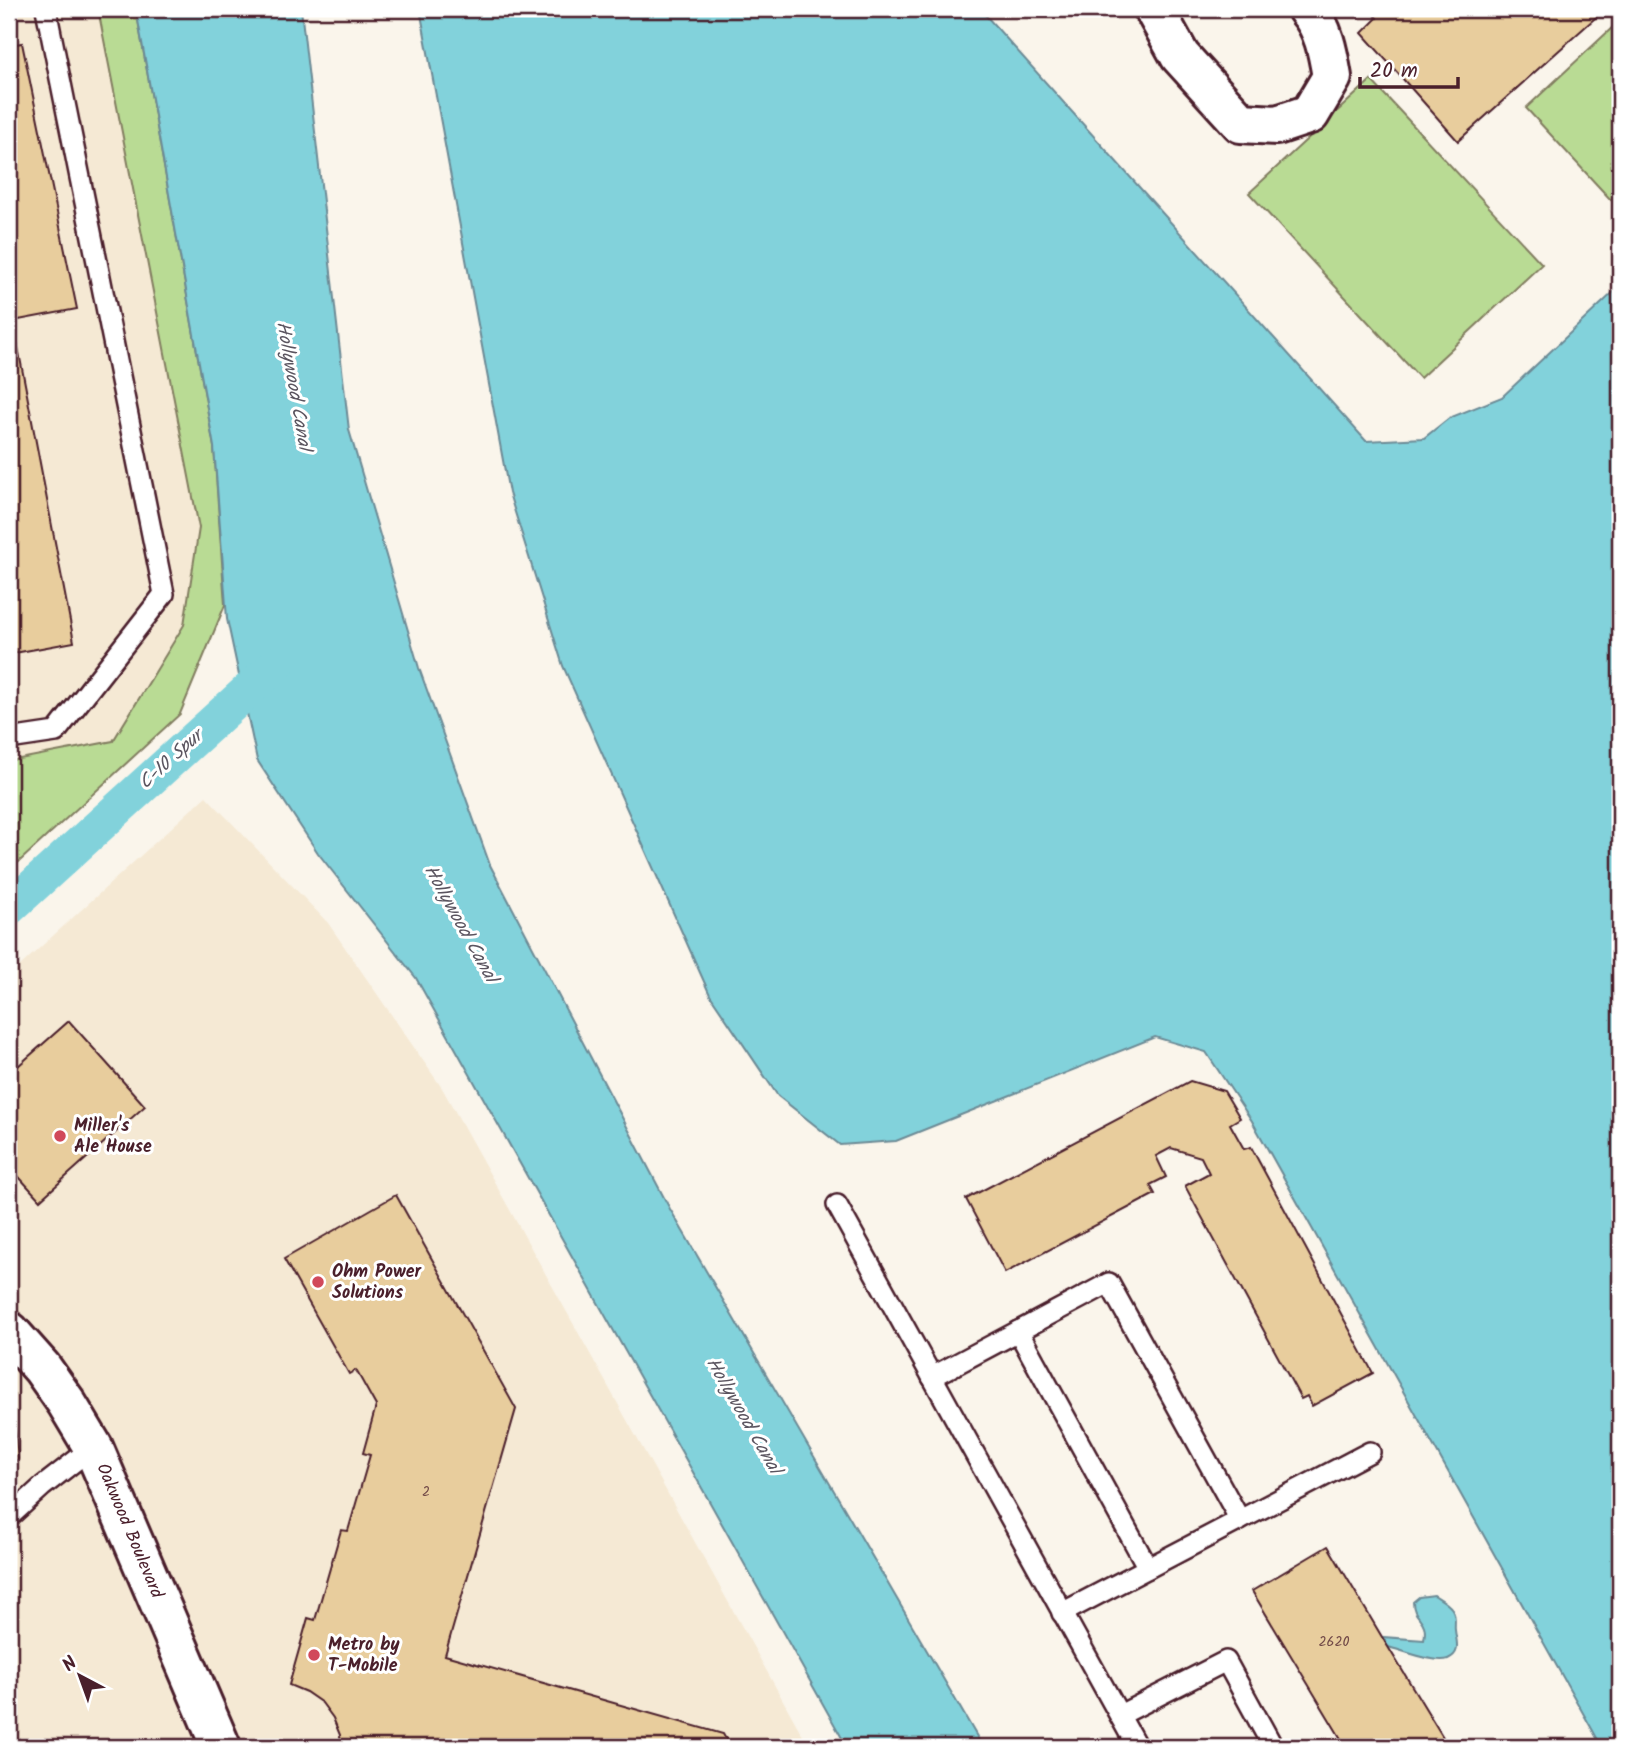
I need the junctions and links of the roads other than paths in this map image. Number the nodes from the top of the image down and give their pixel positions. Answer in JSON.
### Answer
{"nodes":[{"id":1,"x":46,"y":9,"type":"edge"},
{"id":2,"x":1154,"y":9,"type":"edge"},
{"id":3,"x":1307,"y":9,"type":"edge"},
{"id":4,"x":9,"y":739,"type":"edge"},
{"id":5,"x":837,"y":1205,"type":"dead end"},
{"id":6,"x":9,"y":1331,"type":"edge"},
{"id":7,"x":1018,"y":1331,"type":"junction"},
{"id":8,"x":932,"y":1377,"type":"junction"},
{"id":9,"x":93,"y":1447,"type":"junction"},
{"id":10,"x":1370,"y":1452,"type":"dead end"},
{"id":11,"x":9,"y":1517,"type":"edge"},
{"id":12,"x":1240,"y":1520,"type":"junction"},
{"id":13,"x":1148,"y":1568,"type":"junction"},
{"id":14,"x":1062,"y":1613,"type":"junction"},
{"id":15,"x":1120,"y":1715,"type":"junction"},
{"id":16,"x":222,"y":1747,"type":"edge"},
{"id":17,"x":1137,"y":1747,"type":"edge"},
{"id":18,"x":1273,"y":1747,"type":"edge"}],
"edges":[{"from":1,"to":4,"type":"lane"},
{"from":2,"to":3,"type":"street"},
{"from":5,"to":8,"type":"lane"},
{"from":6,"to":9,"type":"street","name":"Oakwood Boulevard"},
{"from":7,"to":8,"type":"lane"},
{"from":7,"to":12,"type":"lane"},
{"from":7,"to":13,"type":"lane"},
{"from":8,"to":14,"type":"lane"},
{"from":9,"to":11,"type":"lane"},
{"from":9,"to":16,"type":"street","name":"Oakwood Boulevard"},
{"from":10,"to":12,"type":"lane"},
{"from":12,"to":13,"type":"lane"},
{"from":13,"to":14,"type":"lane"},
{"from":14,"to":15,"type":"lane"},
{"from":15,"to":17,"type":"lane"},
{"from":15,"to":18,"type":"lane"}]}
